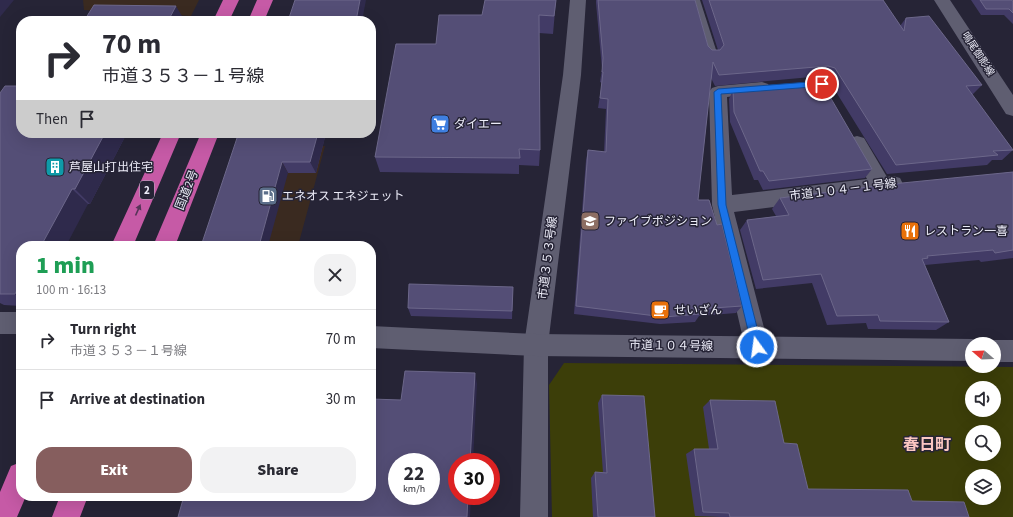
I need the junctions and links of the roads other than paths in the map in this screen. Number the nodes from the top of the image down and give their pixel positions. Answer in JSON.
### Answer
{"nodes":[{"id":1,"x":231,"y":0,"type":"edge"},
{"id":2,"x":265,"y":0,"type":"edge"},
{"id":3,"x":578,"y":0,"type":"edge"},
{"id":4,"x":695,"y":0,"type":"edge"},
{"id":5,"x":942,"y":0,"type":"edge"},
{"id":6,"x":224,"y":16,"type":"edge"},
{"id":7,"x":258,"y":16,"type":"edge"},
{"id":8,"x":712,"y":56,"type":"edge"},
{"id":9,"x":777,"y":87,"type":"edge"},
{"id":10,"x":1013,"y":109,"type":"edge"},
{"id":11,"x":846,"y":124,"type":"edge"},
{"id":12,"x":170,"y":138,"type":"edge"},
{"id":13,"x":208,"y":138,"type":"edge"},
{"id":14,"x":912,"y":182,"type":"edge"},
{"id":15,"x":881,"y":185,"type":"junction"},
{"id":16,"x":722,"y":205,"type":"junction"},
{"id":17,"x":124,"y":241,"type":"edge"},
{"id":18,"x":166,"y":241,"type":"edge"},
{"id":19,"x":0,"y":323,"type":"edge"},
{"id":20,"x":16,"y":323,"type":"edge"},
{"id":21,"x":376,"y":337,"type":"edge"},
{"id":22,"x":536,"y":345,"type":"junction"},
{"id":23,"x":757,"y":347,"type":"junction"},
{"id":24,"x":965,"y":350,"type":"edge"},
{"id":25,"x":1001,"y":351,"type":"edge"},
{"id":26,"x":1013,"y":351,"type":"edge"},
{"id":27,"x":16,"y":487,"type":"edge"},
{"id":28,"x":72,"y":501,"type":"edge"},
{"id":29,"x":3,"y":517,"type":"edge"},
{"id":30,"x":66,"y":517,"type":"edge"},
{"id":31,"x":534,"y":517,"type":"edge"}],
"edges":[{"from":1,"to":6,"type":"highway"},
{"from":2,"to":7,"type":"highway"},
{"from":3,"to":22,"type":"street","name":"市道３５３号線"},
{"from":4,"to":8,"type":"lane"},
{"from":5,"to":10,"type":"street","name":"鳴尾御影線"},
{"from":9,"to":16,"type":"street"},
{"from":11,"to":15,"type":"street"},
{"from":17,"to":12,"type":"highway","number":"2","one_way":true},
{"from":13,"to":18,"type":"highway","name":"国道2号"},
{"from":14,"to":15,"type":"street","name":"市道１０４－１号線"},
{"from":15,"to":16,"type":"street","name":"市道１０４－１号線"},
{"from":16,"to":23,"type":"street"},
{"from":19,"to":20,"type":"street"},
{"from":21,"to":22,"type":"street","name":"市道１０４号線"},
{"from":22,"to":23,"type":"street","name":"市道１０４号線"},
{"from":22,"to":31,"type":"street","name":"市道３５３号線"},
{"from":23,"to":24,"type":"street","name":"市道１０４号線"},
{"from":25,"to":26,"type":"street"},
{"from":27,"to":29,"type":"highway"},
{"from":28,"to":30,"type":"highway"}]}
